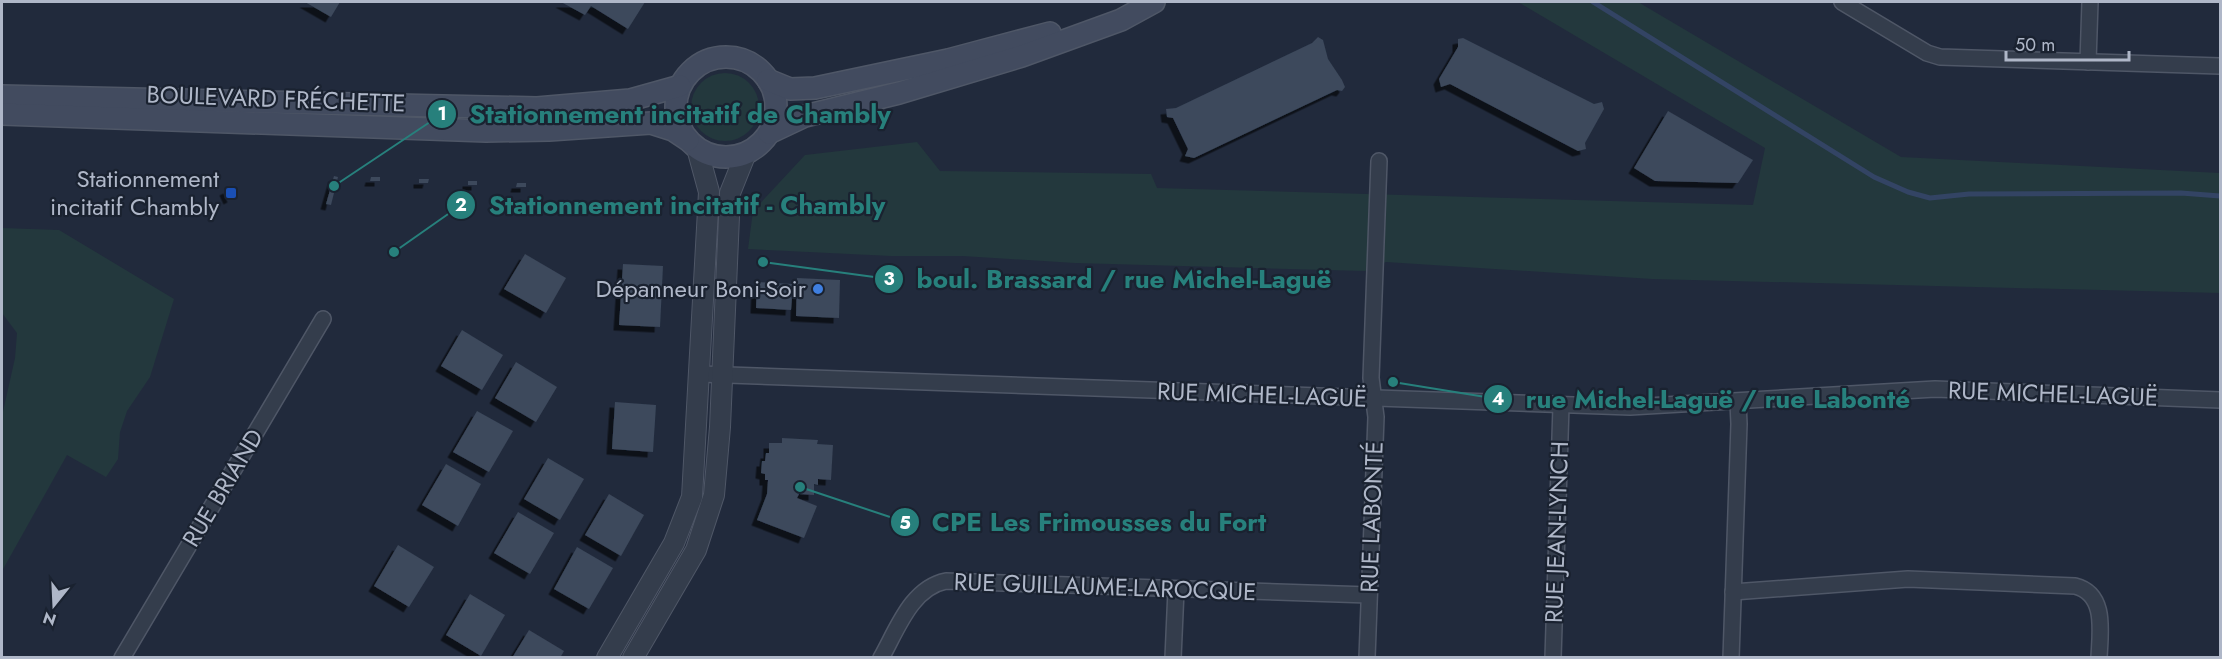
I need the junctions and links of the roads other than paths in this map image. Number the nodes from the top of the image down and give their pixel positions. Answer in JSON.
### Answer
{"nodes":[{"id":1,"x":1143,"y":2,"type":"edge"},
{"id":2,"x":1154,"y":2,"type":"edge"},
{"id":3,"x":1842,"y":2,"type":"edge"},
{"id":4,"x":2090,"y":2,"type":"edge"},
{"id":5,"x":2088,"y":62,"type":"junction"},
{"id":6,"x":2220,"y":66,"type":"edge"},
{"id":7,"x":768,"y":80,"type":"junction"},
{"id":8,"x":680,"y":86,"type":"junction"},
{"id":9,"x":2,"y":96,"type":"edge"},
{"id":10,"x":2,"y":114,"type":"edge"},
{"id":11,"x":769,"y":132,"type":"junction"},
{"id":12,"x":693,"y":144,"type":"junction"},
{"id":13,"x":746,"y":153,"type":"junction"},
{"id":14,"x":1379,"y":161,"type":"dead end"},
{"id":15,"x":323,"y":319,"type":"dead end"},
{"id":16,"x":700,"y":374,"type":"junction"},
{"id":17,"x":723,"y":376,"type":"junction"},
{"id":18,"x":1373,"y":399,"type":"junction"},
{"id":19,"x":2220,"y":400,"type":"edge"},
{"id":20,"x":1738,"y":402,"type":"junction"},
{"id":21,"x":1561,"y":406,"type":"junction"},
{"id":22,"x":1176,"y":590,"type":"junction"},
{"id":23,"x":1733,"y":592,"type":"junction"},
{"id":24,"x":1369,"y":595,"type":"junction"},
{"id":25,"x":122,"y":657,"type":"edge"},
{"id":26,"x":607,"y":657,"type":"edge"},
{"id":27,"x":633,"y":657,"type":"edge"},
{"id":28,"x":881,"y":657,"type":"edge"},
{"id":29,"x":1173,"y":657,"type":"edge"},
{"id":30,"x":1366,"y":657,"type":"edge"},
{"id":31,"x":1552,"y":657,"type":"edge"},
{"id":32,"x":1731,"y":657,"type":"edge"},
{"id":33,"x":2099,"y":657,"type":"edge"}],
"edges":[{"from":1,"to":7,"type":"main road"},
{"from":2,"to":11,"type":"main road"},
{"from":3,"to":5,"type":"street"},
{"from":4,"to":5,"type":"street"},
{"from":5,"to":6,"type":"street"},
{"from":7,"to":8,"type":"main road"},
{"from":7,"to":11,"type":"main road"},
{"from":8,"to":9,"type":"main road","name":"BOULEVARD FRÉCHETTE"},
{"from":8,"to":12,"type":"main road"},
{"from":10,"to":12,"type":"main road","name":"BOULEVARD FRÉCHETTE"},
{"from":11,"to":13,"type":"main road"},
{"from":12,"to":13,"type":"main road"},
{"from":12,"to":16,"type":"street"},
{"from":13,"to":17,"type":"street"},
{"from":14,"to":18,"type":"street","name":"RUE LABONTÉ"},
{"from":15,"to":25,"type":"street","name":"RUE BRIAND"},
{"from":16,"to":17,"type":"street","name":"RUE MICHEL-LAGUË"},
{"from":16,"to":26,"type":"street"},
{"from":17,"to":18,"type":"street","name":"RUE MICHEL-LAGUË"},
{"from":17,"to":27,"type":"street"},
{"from":18,"to":21,"type":"street","name":"RUE MICHEL-LAGUË"},
{"from":18,"to":24,"type":"street","name":"RUE LABONTÉ"},
{"from":19,"to":20,"type":"street","name":"RUE MICHEL-LAGUË"},
{"from":20,"to":21,"type":"street","name":"RUE MICHEL-LAGUË"},
{"from":20,"to":23,"type":"street"},
{"from":21,"to":31,"type":"street","name":"RUE JEAN-LYNCH"},
{"from":22,"to":24,"type":"street","name":"RUE GUILLAUME-LAROCQUE"},
{"from":22,"to":28,"type":"street","name":"RUE GUILLAUME-LAROCQUE"},
{"from":22,"to":29,"type":"street"},
{"from":23,"to":32,"type":"street"},
{"from":23,"to":33,"type":"street"},
{"from":24,"to":30,"type":"street","name":"RUE LABONTÉ"}]}
